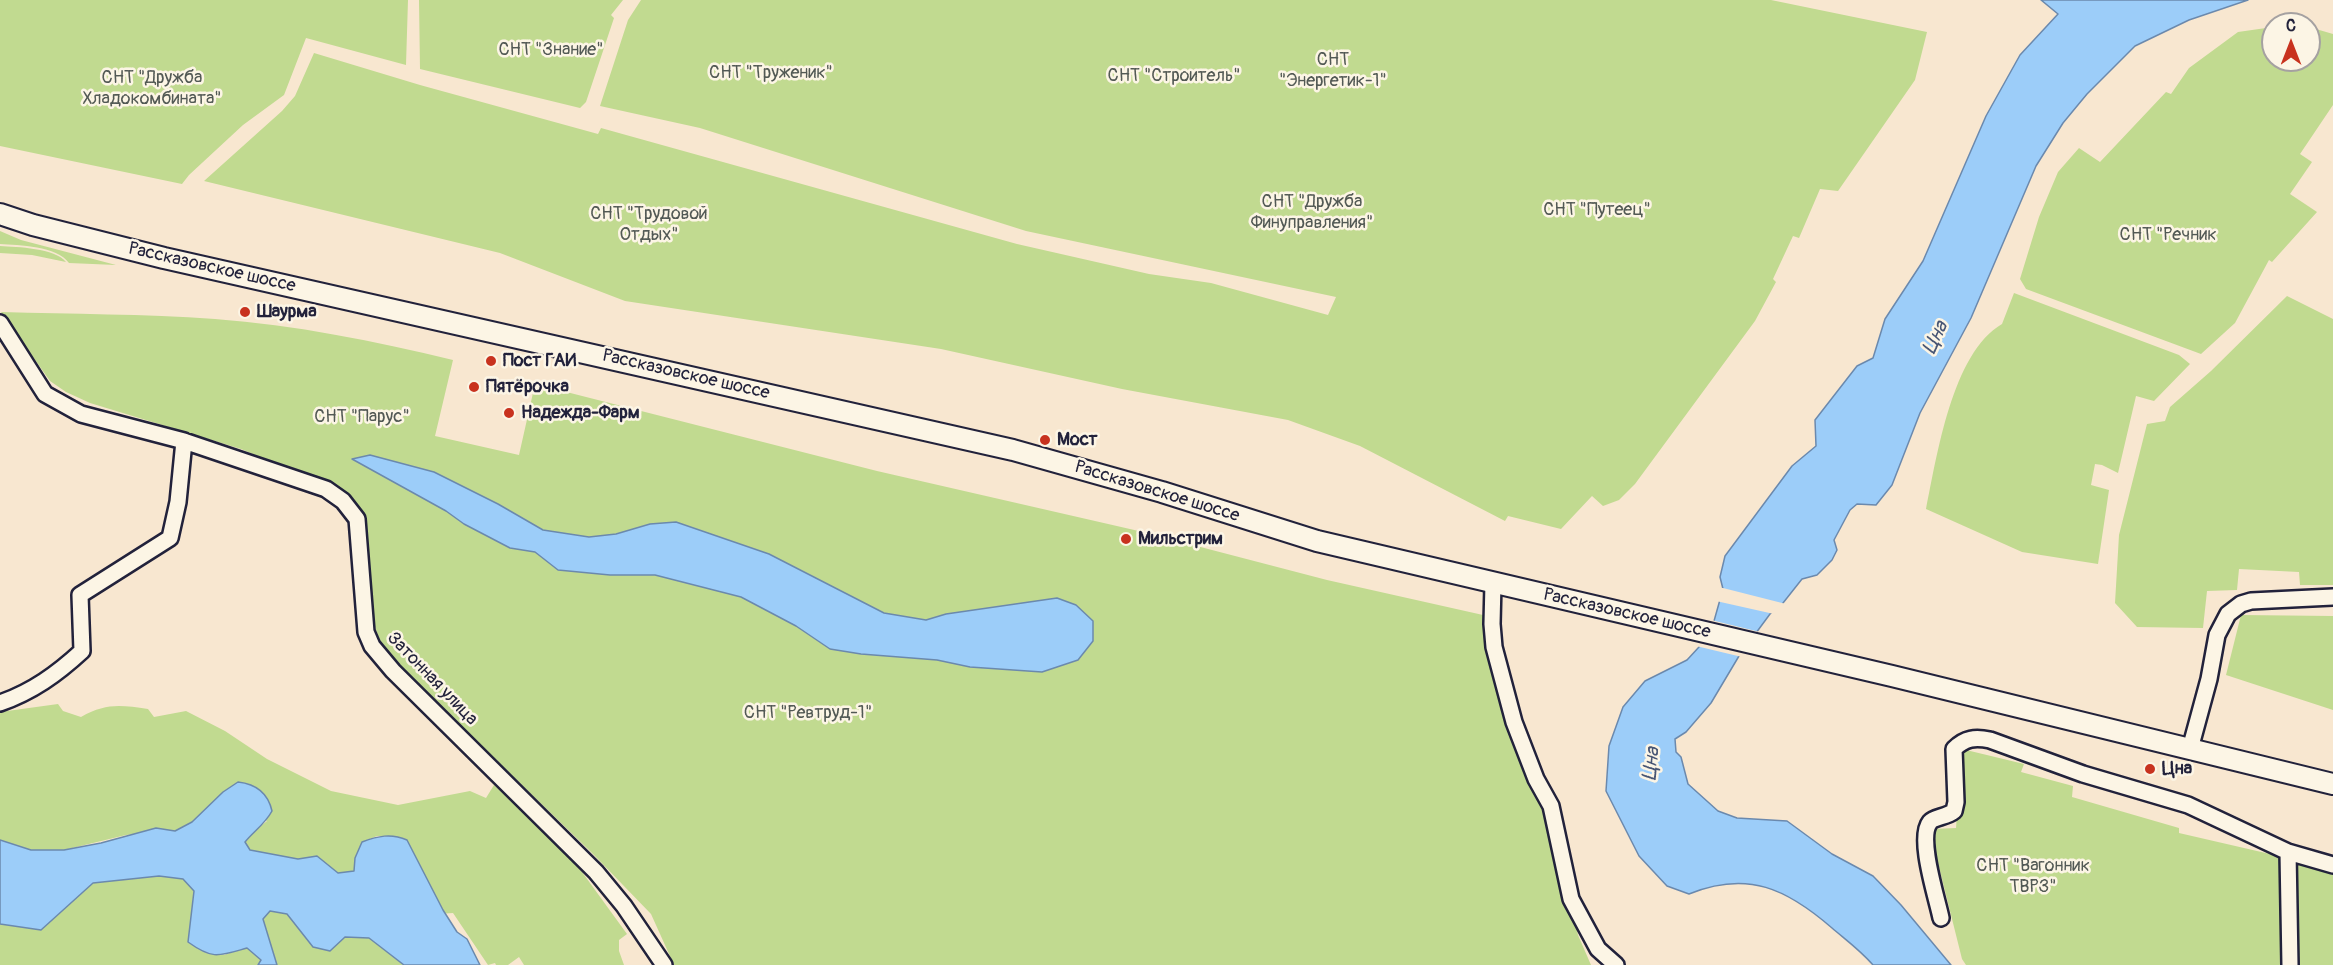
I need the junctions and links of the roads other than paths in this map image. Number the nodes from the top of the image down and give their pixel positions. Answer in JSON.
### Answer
{"nodes":[{"id":1,"x":0,"y":214,"type":"edge"},
{"id":2,"x":0,"y":323,"type":"edge"},
{"id":3,"x":184,"y":441,"type":"junction"},
{"id":4,"x":1493,"y":583,"type":"junction"},
{"id":5,"x":2333,"y":597,"type":"edge"},
{"id":6,"x":0,"y":703,"type":"edge"},
{"id":7,"x":2198,"y":751,"type":"junction"},
{"id":8,"x":2333,"y":774,"type":"edge"},
{"id":9,"x":2333,"y":784,"type":"edge"},
{"id":10,"x":2288,"y":852,"type":"junction"},
{"id":11,"x":2333,"y":865,"type":"edge"},
{"id":12,"x":1941,"y":918,"type":"dead end"},
{"id":13,"x":1598,"y":949,"type":"junction"},
{"id":14,"x":664,"y":965,"type":"edge"},
{"id":15,"x":1600,"y":965,"type":"edge"},
{"id":16,"x":1616,"y":965,"type":"edge"},
{"id":17,"x":2289,"y":965,"type":"edge"}],
"edges":[{"from":1,"to":4,"type":"main road","name":"Рассказовское шоссе"},
{"from":2,"to":3,"type":"street","name":"Затонная улица"},
{"from":3,"to":6,"type":"street"},
{"from":3,"to":14,"type":"street","name":"Затонная улица"},
{"from":4,"to":7,"type":"main road","name":"Рассказовское шоссе"},
{"from":4,"to":13,"type":"street"},
{"from":5,"to":7,"type":"street"},
{"from":7,"to":8,"type":"main road","name":"Рассказовское шоссе"},
{"from":7,"to":9,"type":"main road","name":"Рассказовское шоссе"},
{"from":10,"to":11,"type":"street"},
{"from":10,"to":12,"type":"street"},
{"from":10,"to":17,"type":"street"},
{"from":13,"to":15,"type":"street"},
{"from":13,"to":16,"type":"street"}]}
